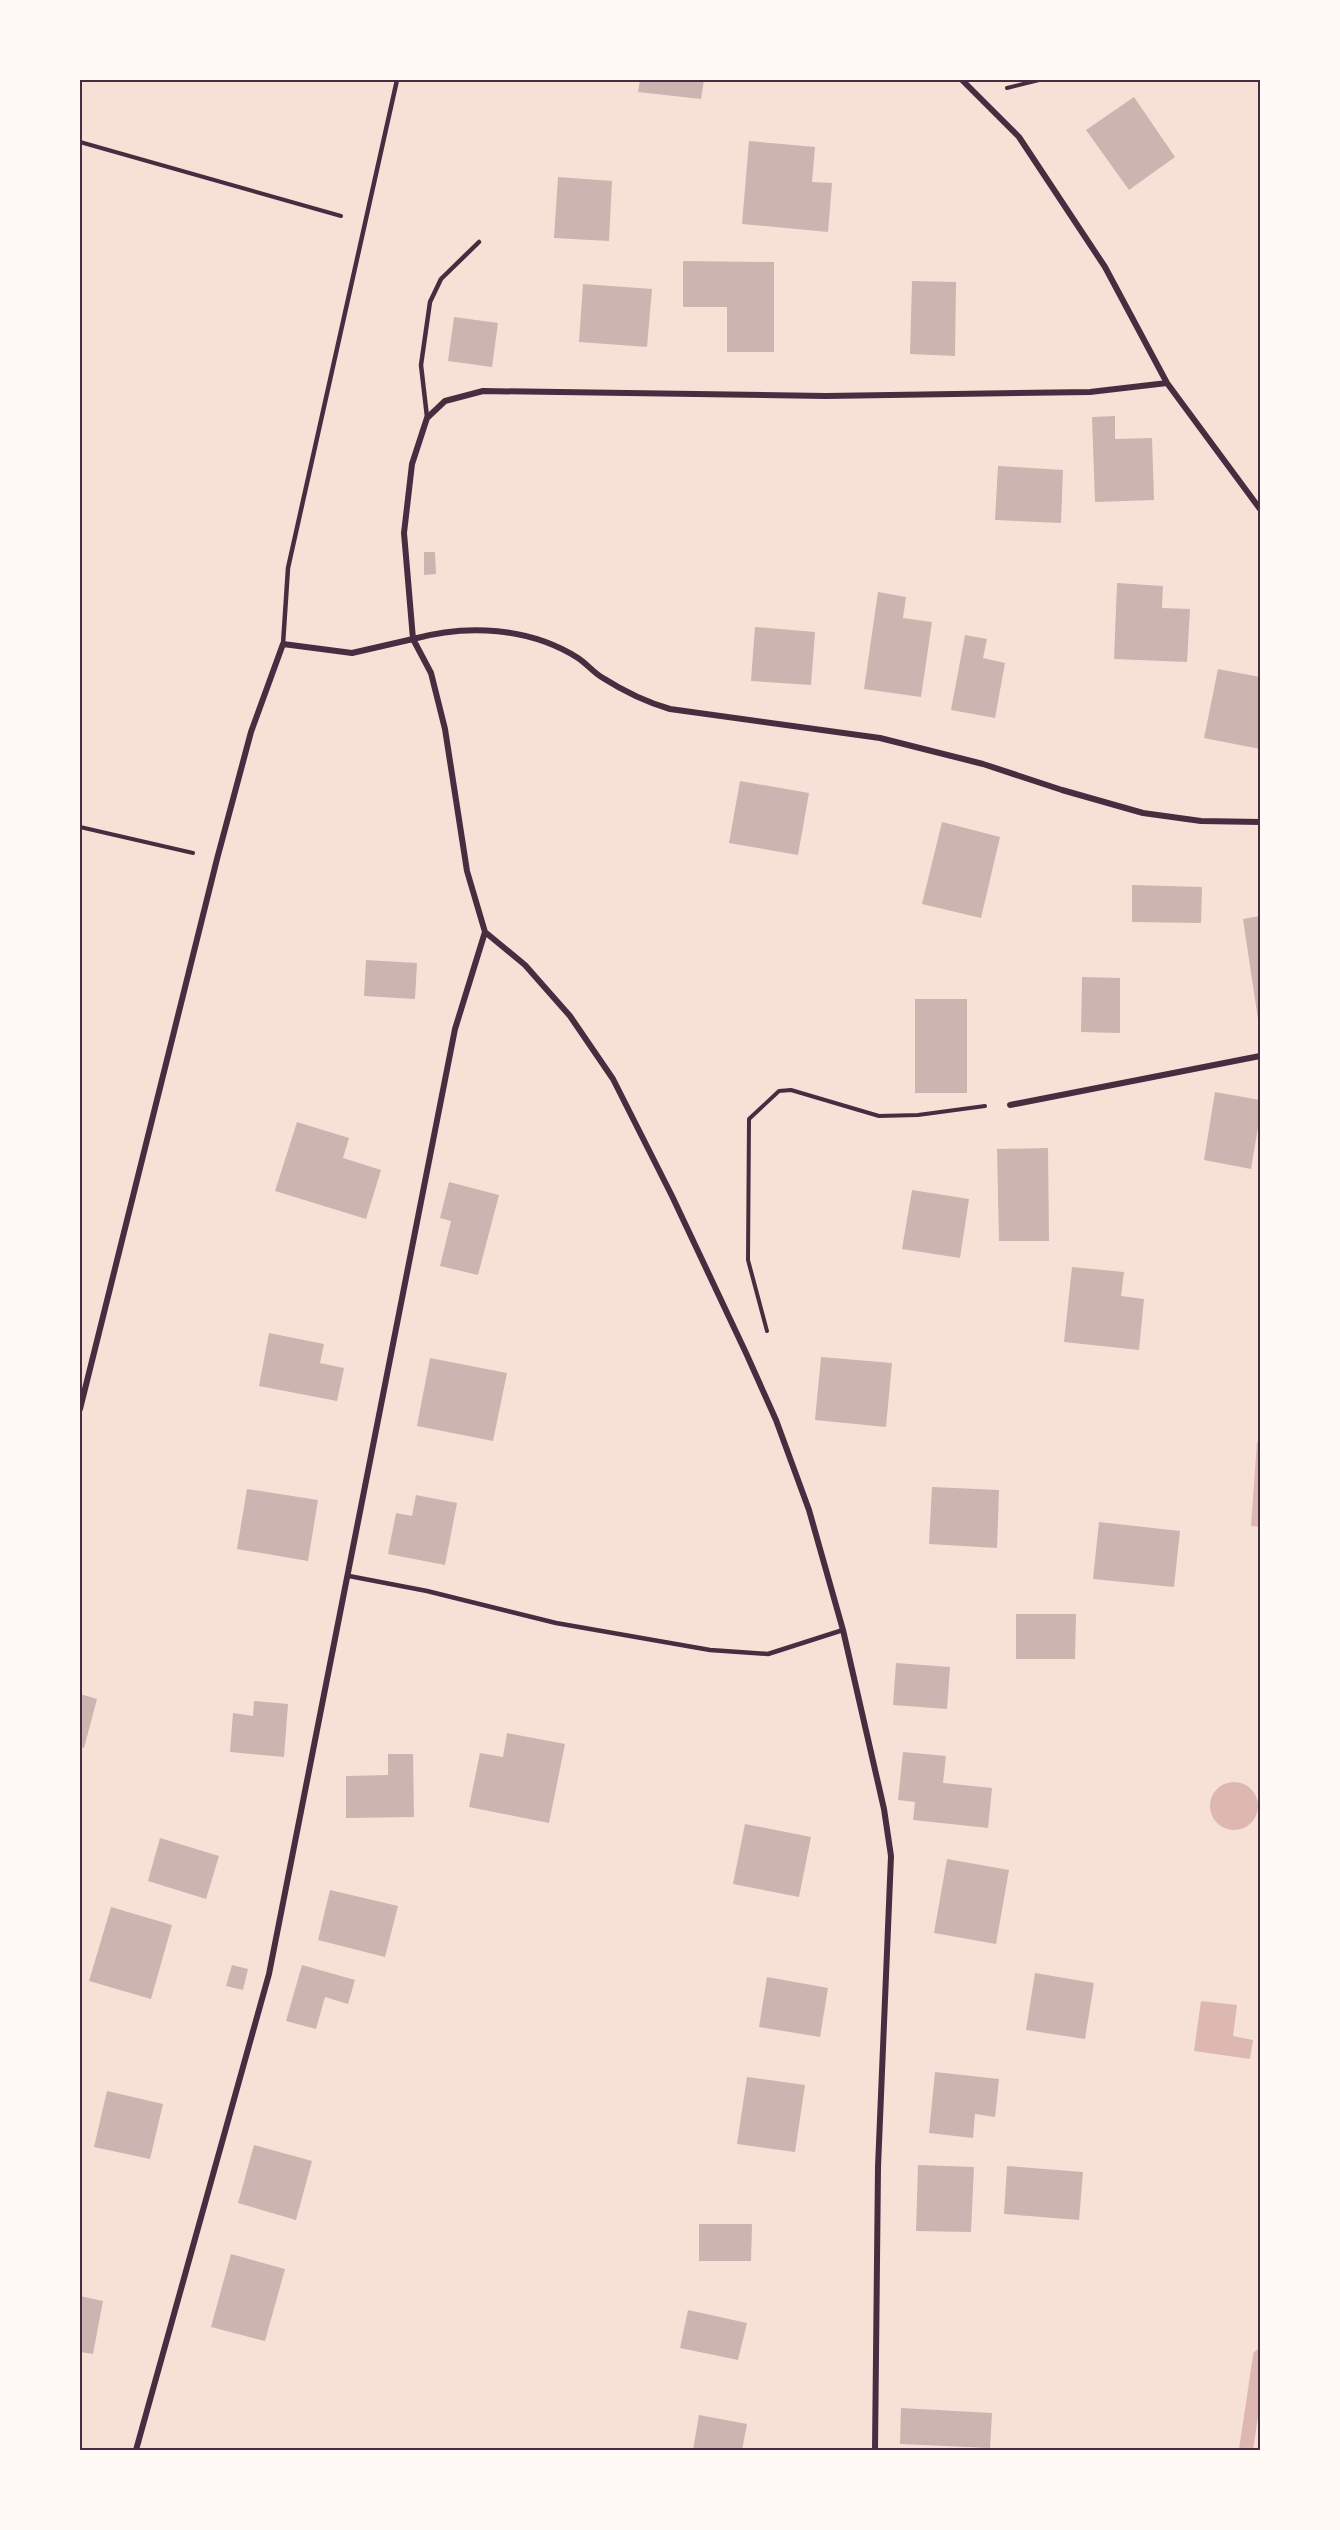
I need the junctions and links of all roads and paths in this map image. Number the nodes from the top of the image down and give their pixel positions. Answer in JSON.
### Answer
{"nodes":[{"id":1,"x":397,"y":80,"type":"edge"},
{"id":2,"x":962,"y":80,"type":"edge"},
{"id":3,"x":80,"y":141,"type":"edge"},
{"id":4,"x":365,"y":223,"type":"junction"},
{"id":5,"x":479,"y":242,"type":"dead end"},
{"id":6,"x":1167,"y":383,"type":"junction"},
{"id":7,"x":427,"y":418,"type":"junction"},
{"id":8,"x":1260,"y":509,"type":"edge"},
{"id":9,"x":412,"y":639,"type":"junction"},
{"id":10,"x":283,"y":644,"type":"junction"},
{"id":11,"x":1260,"y":822,"type":"edge"},
{"id":12,"x":80,"y":827,"type":"edge"},
{"id":13,"x":217,"y":859,"type":"junction"},
{"id":14,"x":485,"y":932,"type":"junction"},
{"id":15,"x":1260,"y":1056,"type":"edge"},
{"id":16,"x":1010,"y":1105,"type":"joint"},
{"id":17,"x":767,"y":1338,"type":"dead end"},
{"id":18,"x":80,"y":1408,"type":"edge"},
{"id":19,"x":349,"y":1576,"type":"junction"},
{"id":20,"x":843,"y":1630,"type":"junction"},
{"id":21,"x":136,"y":2451,"type":"edge"},
{"id":22,"x":876,"y":2451,"type":"edge"}],
"edges":[{"from":1,"to":4,"type":"lane"},
{"from":2,"to":6,"type":"street"},
{"from":3,"to":4,"type":"path"},
{"from":4,"to":10,"type":"lane"},
{"from":5,"to":7,"type":"lane"},
{"from":6,"to":7,"type":"street"},
{"from":6,"to":8,"type":"street"},
{"from":7,"to":9,"type":"street"},
{"from":9,"to":10,"type":"street"},
{"from":9,"to":11,"type":"street"},
{"from":9,"to":14,"type":"street"},
{"from":10,"to":13,"type":"street"},
{"from":12,"to":13,"type":"path"},
{"from":13,"to":18,"type":"street"},
{"from":14,"to":19,"type":"street"},
{"from":14,"to":20,"type":"street"},
{"from":15,"to":16,"type":"street"},
{"from":16,"to":17,"type":"path"},
{"from":19,"to":20,"type":"lane"},
{"from":19,"to":21,"type":"street"},
{"from":20,"to":22,"type":"street"}]}
